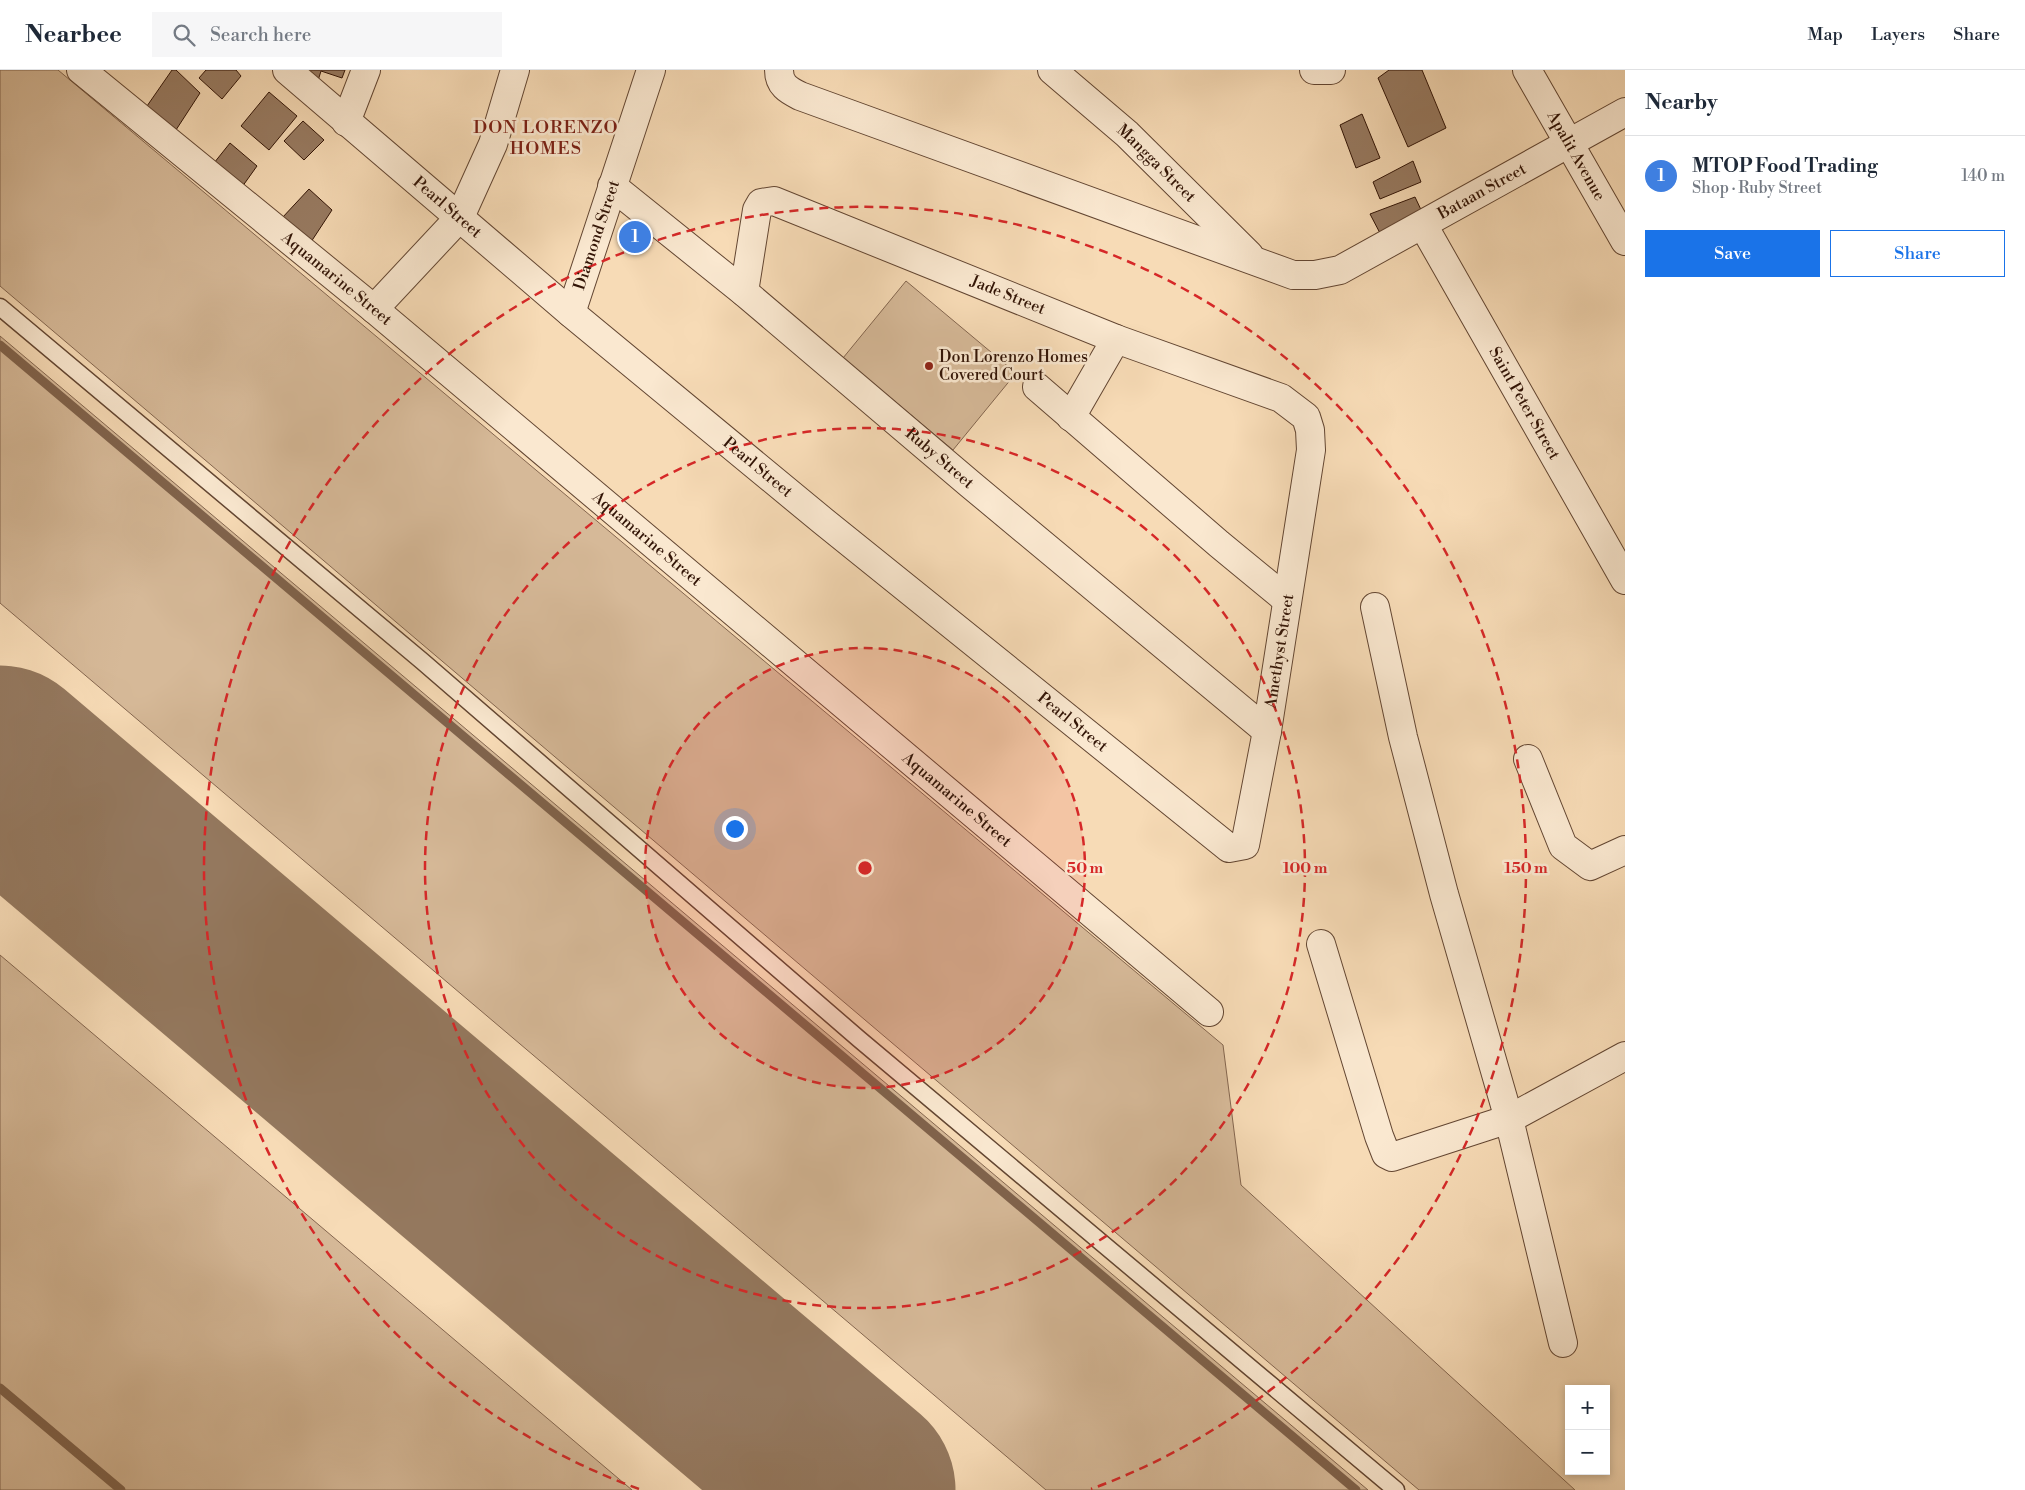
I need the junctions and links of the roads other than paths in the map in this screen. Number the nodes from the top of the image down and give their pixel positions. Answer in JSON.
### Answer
{"nodes":[{"id":1,"x":81,"y":70,"type":"edge"},
{"id":2,"x":288,"y":70,"type":"edge"},
{"id":3,"x":366,"y":70,"type":"edge"},
{"id":4,"x":514,"y":70,"type":"edge"},
{"id":5,"x":650,"y":70,"type":"edge"},
{"id":6,"x":779,"y":70,"type":"edge"},
{"id":7,"x":1052,"y":70,"type":"edge"},
{"id":8,"x":1314,"y":70,"type":"edge"},
{"id":9,"x":1331,"y":70,"type":"edge"},
{"id":10,"x":1527,"y":70,"type":"edge"},
{"id":11,"x":1625,"y":112,"type":"edge"},
{"id":12,"x":346,"y":122,"type":"junction"},
{"id":13,"x":1568,"y":144,"type":"junction"},
{"id":14,"x":612,"y":186,"type":"junction"},
{"id":15,"x":460,"y":218,"type":"junction"},
{"id":16,"x":1423,"y":225,"type":"junction"},
{"id":17,"x":1625,"y":241,"type":"edge"},
{"id":18,"x":1255,"y":261,"type":"junction"},
{"id":19,"x":744,"y":292,"type":"junction"},
{"id":20,"x":0,"y":307,"type":"edge"},
{"id":21,"x":374,"y":309,"type":"junction"},
{"id":22,"x":571,"y":313,"type":"junction"},
{"id":23,"x":1116,"y":339,"type":"junction"},
{"id":24,"x":1037,"y":387,"type":"dead end"},
{"id":25,"x":1071,"y":417,"type":"junction"},
{"id":26,"x":1311,"y":450,"type":"joint"},
{"id":27,"x":1625,"y":580,"type":"edge"},
{"id":28,"x":1287,"y":600,"type":"junction"},
{"id":29,"x":1375,"y":607,"type":"dead end"},
{"id":30,"x":1267,"y":730,"type":"junction"},
{"id":31,"x":1528,"y":759,"type":"dead end"},
{"id":32,"x":1239,"y":848,"type":"joint"},
{"id":33,"x":1625,"y":850,"type":"edge"},
{"id":34,"x":1321,"y":944,"type":"dead end"},
{"id":35,"x":1209,"y":1012,"type":"dead end"},
{"id":36,"x":1625,"y":1056,"type":"edge"},
{"id":37,"x":1509,"y":1119,"type":"junction"},
{"id":38,"x":1563,"y":1343,"type":"dead end"},
{"id":39,"x":1396,"y":1490,"type":"edge"}],
"edges":[{"from":1,"to":21,"type":"street","name":"Aquamarine Street"},
{"from":2,"to":12,"type":"street","name":"Pearl Street"},
{"from":3,"to":12,"type":"street"},
{"from":4,"to":15,"type":"street"},
{"from":5,"to":14,"type":"street","name":"Diamond Street"},
{"from":6,"to":18,"type":"street","name":"Bataan Street"},
{"from":7,"to":18,"type":"street","name":"Mangga Street"},
{"from":8,"to":9,"type":"street"},
{"from":10,"to":13,"type":"street","name":"Apalit Avenue"},
{"from":11,"to":13,"type":"street","name":"Bataan Street"},
{"from":12,"to":15,"type":"street","name":"Pearl Street"},
{"from":13,"to":16,"type":"street","name":"Bataan Street"},
{"from":13,"to":17,"type":"street","name":"Apalit Avenue"},
{"from":14,"to":19,"type":"street","name":"Ruby Street"},
{"from":14,"to":22,"type":"street","name":"Diamond Street"},
{"from":15,"to":21,"type":"street"},
{"from":15,"to":22,"type":"street","name":"Pearl Street"},
{"from":16,"to":18,"type":"street","name":"Bataan Street"},
{"from":16,"to":27,"type":"street","name":"Saint Peter Street"},
{"from":19,"to":23,"type":"street","name":"Jade Street"},
{"from":19,"to":30,"type":"street","name":"Ruby Street"},
{"from":20,"to":39,"type":"lane"},
{"from":21,"to":35,"type":"street","name":"Aquamarine Street"},
{"from":22,"to":32,"type":"street","name":"Pearl Street"},
{"from":23,"to":25,"type":"street"},
{"from":23,"to":26,"type":"street","name":"Jade Street"},
{"from":24,"to":25,"type":"street"},
{"from":25,"to":28,"type":"street"},
{"from":26,"to":28,"type":"street","name":"Amethyst Street"},
{"from":28,"to":30,"type":"street","name":"Amethyst Street"},
{"from":29,"to":37,"type":"street"},
{"from":30,"to":32,"type":"street","name":"Amethyst Street"},
{"from":31,"to":33,"type":"street"},
{"from":34,"to":37,"type":"street"},
{"from":36,"to":37,"type":"street"},
{"from":37,"to":38,"type":"street"}]}
